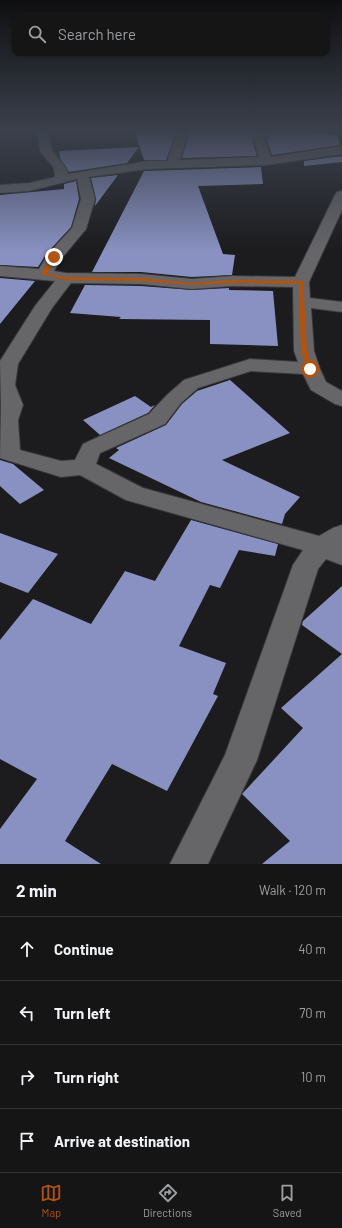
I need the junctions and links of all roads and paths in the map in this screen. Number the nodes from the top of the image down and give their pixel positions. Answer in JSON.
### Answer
{"nodes":[{"id":1,"x":60,"y":170,"type":"edge"},
{"id":2,"x":112,"y":170,"type":"edge"},
{"id":3,"x":82,"y":174,"type":"junction"},
{"id":4,"x":62,"y":179,"type":"junction"},
{"id":5,"x":0,"y":189,"type":"edge"},
{"id":6,"x":342,"y":195,"type":"edge"},
{"id":7,"x":0,"y":271,"type":"edge"},
{"id":8,"x":44,"y":274,"type":"junction"},
{"id":9,"x":66,"y":278,"type":"junction"},
{"id":10,"x":301,"y":282,"type":"junction"},
{"id":11,"x":302,"y":302,"type":"junction"},
{"id":12,"x":342,"y":308,"type":"edge"},
{"id":13,"x":310,"y":369,"type":"junction"},
{"id":14,"x":342,"y":400,"type":"edge"},
{"id":15,"x":83,"y":468,"type":"junction"},
{"id":16,"x":335,"y":545,"type":"edge"},
{"id":17,"x":188,"y":864,"type":"edge"}],
"edges":[{"from":1,"to":4,"type":"street"},
{"from":2,"to":3,"type":"street"},
{"from":3,"to":4,"type":"street"},
{"from":3,"to":8,"type":"street"},
{"from":4,"to":5,"type":"street"},
{"from":6,"to":10,"type":"street"},
{"from":7,"to":8,"type":"street"},
{"from":8,"to":9,"type":"street"},
{"from":9,"to":10,"type":"street"},
{"from":9,"to":15,"type":"street"},
{"from":10,"to":11,"type":"street"},
{"from":11,"to":12,"type":"street"},
{"from":11,"to":13,"type":"street"},
{"from":13,"to":14,"type":"street"},
{"from":13,"to":15,"type":"street"},
{"from":15,"to":16,"type":"street"},
{"from":16,"to":17,"type":"street"}]}
